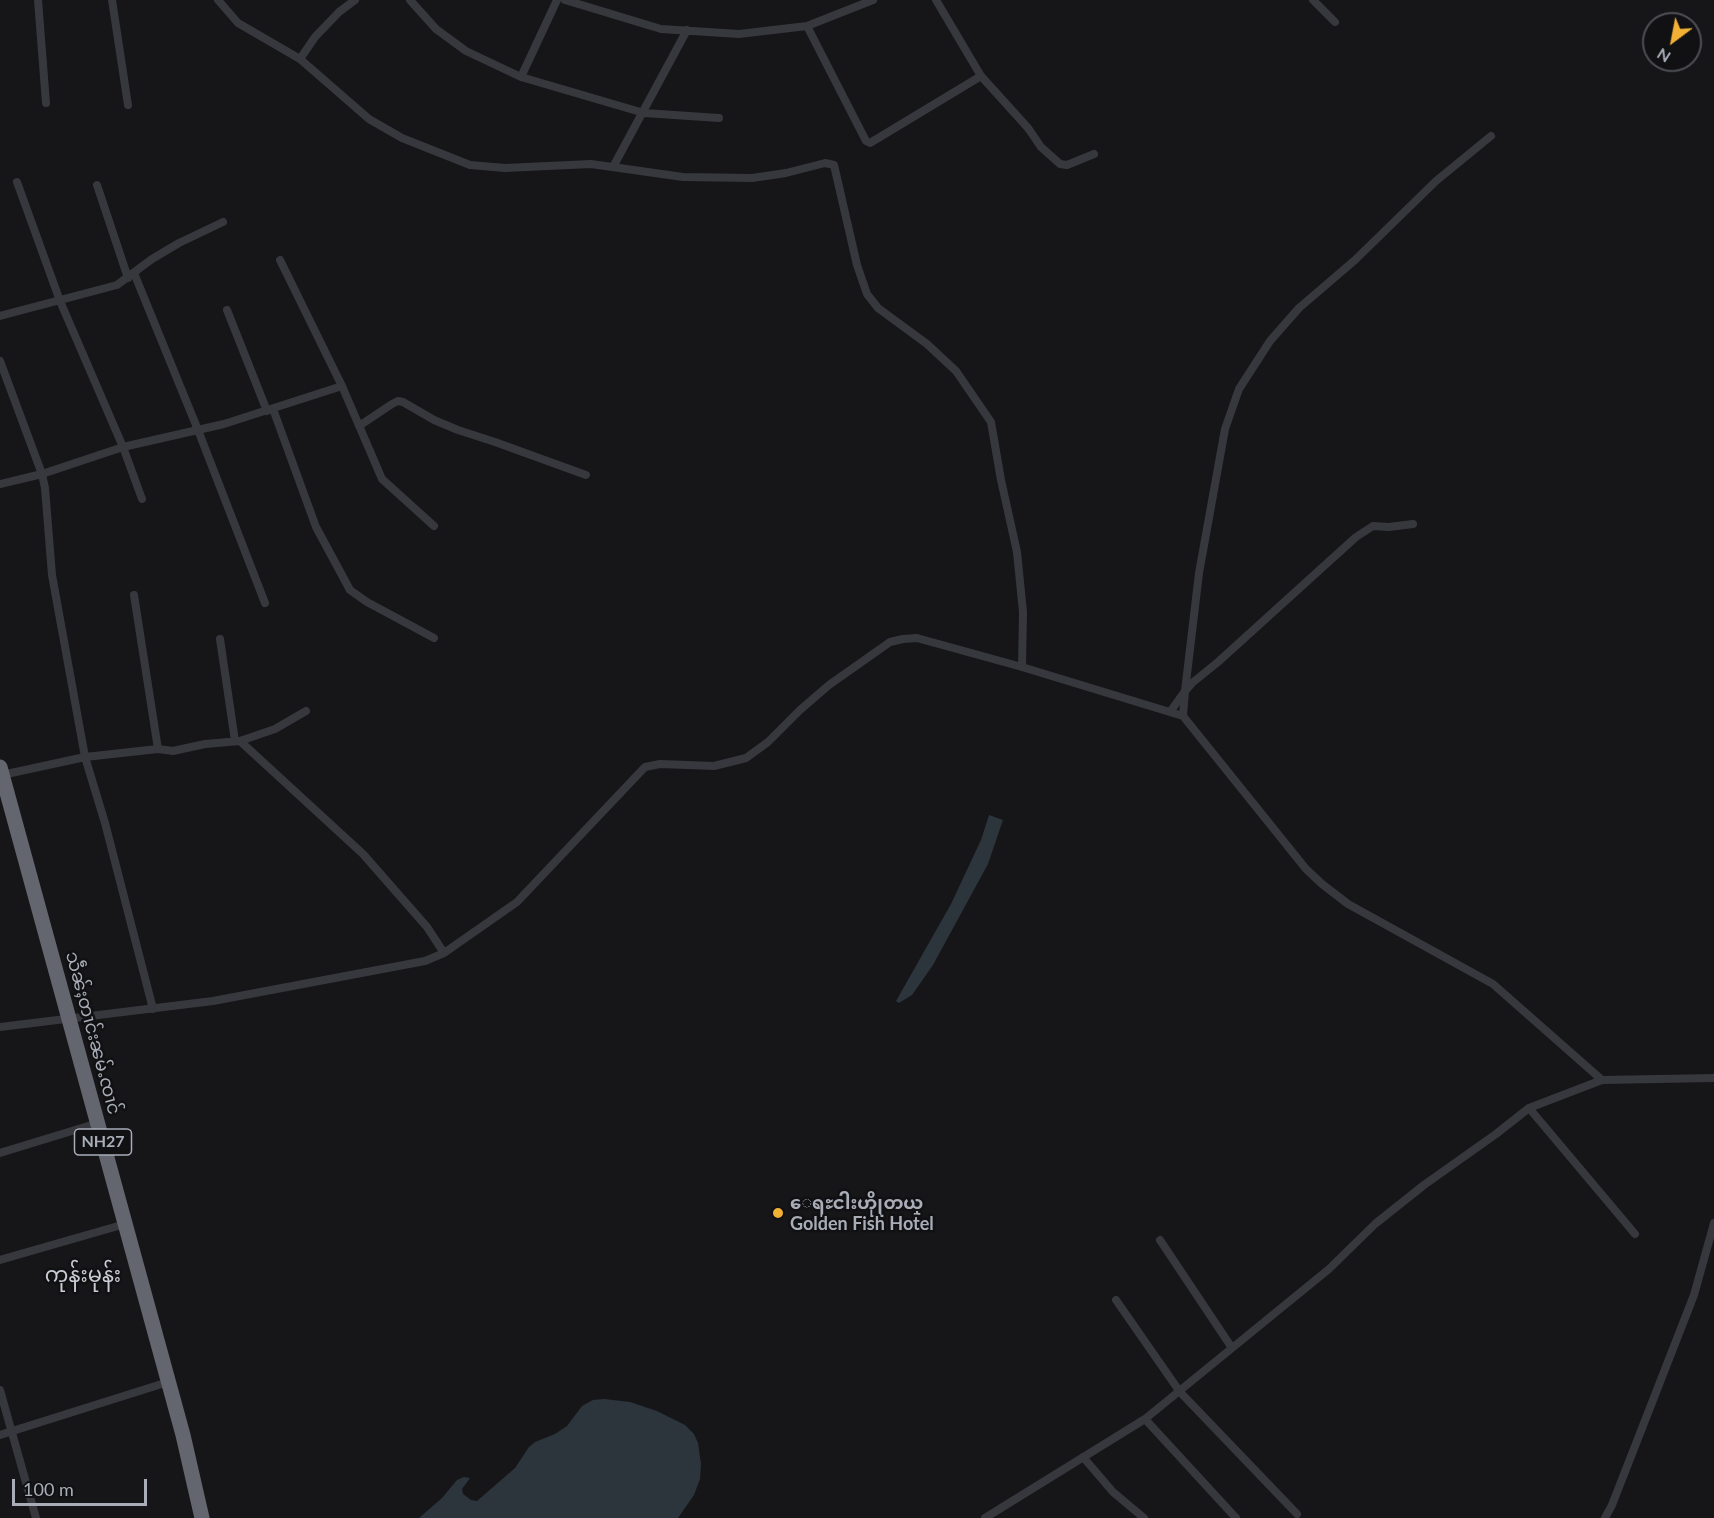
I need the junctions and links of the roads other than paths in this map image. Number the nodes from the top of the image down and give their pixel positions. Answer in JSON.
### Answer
{"nodes":[{"id":1,"x":38,"y":0,"type":"edge"},
{"id":2,"x":111,"y":0,"type":"edge"},
{"id":3,"x":218,"y":0,"type":"edge"},
{"id":4,"x":356,"y":0,"type":"edge"},
{"id":5,"x":410,"y":0,"type":"edge"},
{"id":6,"x":557,"y":0,"type":"edge"},
{"id":7,"x":565,"y":0,"type":"edge"},
{"id":8,"x":873,"y":0,"type":"edge"},
{"id":9,"x":936,"y":0,"type":"edge"},
{"id":10,"x":1313,"y":0,"type":"edge"},
{"id":11,"x":1335,"y":22,"type":"dead end"},
{"id":12,"x":807,"y":26,"type":"junction"},
{"id":13,"x":687,"y":30,"type":"junction"},
{"id":14,"x":300,"y":59,"type":"junction"},
{"id":15,"x":981,"y":76,"type":"junction"},
{"id":16,"x":521,"y":77,"type":"junction"},
{"id":17,"x":46,"y":104,"type":"dead end"},
{"id":18,"x":128,"y":105,"type":"dead end"},
{"id":19,"x":644,"y":113,"type":"junction"},
{"id":20,"x":719,"y":118,"type":"dead end"},
{"id":21,"x":1491,"y":136,"type":"dead end"},
{"id":22,"x":1094,"y":154,"type":"dead end"},
{"id":23,"x":613,"y":167,"type":"junction"},
{"id":24,"x":17,"y":182,"type":"dead end"},
{"id":25,"x":97,"y":185,"type":"dead end"},
{"id":26,"x":223,"y":222,"type":"dead end"},
{"id":27,"x":280,"y":260,"type":"dead end"},
{"id":28,"x":131,"y":276,"type":"junction"},
{"id":29,"x":60,"y":301,"type":"junction"},
{"id":30,"x":227,"y":310,"type":"dead end"},
{"id":31,"x":0,"y":316,"type":"edge"},
{"id":32,"x":0,"y":361,"type":"edge"},
{"id":33,"x":342,"y":386,"type":"junction"},
{"id":34,"x":270,"y":410,"type":"junction"},
{"id":35,"x":359,"y":426,"type":"junction"},
{"id":36,"x":198,"y":430,"type":"junction"},
{"id":37,"x":123,"y":447,"type":"junction"},
{"id":38,"x":42,"y":474,"type":"junction"},
{"id":39,"x":586,"y":475,"type":"dead end"},
{"id":40,"x":0,"y":484,"type":"edge"},
{"id":41,"x":142,"y":499,"type":"dead end"},
{"id":42,"x":1413,"y":524,"type":"dead end"},
{"id":43,"x":434,"y":526,"type":"dead end"},
{"id":44,"x":134,"y":595,"type":"dead end"},
{"id":45,"x":265,"y":603,"type":"dead end"},
{"id":46,"x":434,"y":638,"type":"dead end"},
{"id":47,"x":220,"y":639,"type":"dead end"},
{"id":48,"x":1022,"y":667,"type":"junction"},
{"id":49,"x":1185,"y":691,"type":"junction"},
{"id":50,"x":306,"y":711,"type":"dead end"},
{"id":51,"x":1170,"y":712,"type":"junction"},
{"id":52,"x":1183,"y":716,"type":"junction"},
{"id":53,"x":238,"y":741,"type":"junction"},
{"id":54,"x":158,"y":749,"type":"junction"},
{"id":55,"x":85,"y":757,"type":"junction"},
{"id":56,"x":1,"y":770,"type":"edge"},
{"id":57,"x":444,"y":953,"type":"junction"},
{"id":58,"x":153,"y":1009,"type":"junction"},
{"id":59,"x":69,"y":1019,"type":"junction"},
{"id":60,"x":0,"y":1028,"type":"edge"},
{"id":61,"x":1714,"y":1078,"type":"edge"},
{"id":62,"x":1602,"y":1080,"type":"junction"},
{"id":63,"x":1528,"y":1108,"type":"junction"},
{"id":64,"x":98,"y":1123,"type":"junction"},
{"id":65,"x":0,"y":1153,"type":"edge"},
{"id":66,"x":1714,"y":1223,"type":"edge"},
{"id":67,"x":125,"y":1224,"type":"junction"},
{"id":68,"x":1635,"y":1234,"type":"dead end"},
{"id":69,"x":1160,"y":1240,"type":"dead end"},
{"id":70,"x":0,"y":1260,"type":"edge"},
{"id":71,"x":1116,"y":1300,"type":"dead end"},
{"id":72,"x":1232,"y":1348,"type":"junction"},
{"id":73,"x":168,"y":1382,"type":"junction"},
{"id":74,"x":0,"y":1390,"type":"edge"},
{"id":75,"x":1180,"y":1392,"type":"junction"},
{"id":76,"x":1145,"y":1419,"type":"junction"},
{"id":77,"x":13,"y":1431,"type":"junction"},
{"id":78,"x":0,"y":1435,"type":"edge"},
{"id":79,"x":1083,"y":1457,"type":"junction"},
{"id":80,"x":1297,"y":1514,"type":"dead end"},
{"id":81,"x":36,"y":1518,"type":"edge"},
{"id":82,"x":202,"y":1518,"type":"edge"},
{"id":83,"x":985,"y":1518,"type":"edge"},
{"id":84,"x":1144,"y":1518,"type":"edge"},
{"id":85,"x":1236,"y":1518,"type":"edge"},
{"id":86,"x":1605,"y":1518,"type":"edge"}],
"edges":[{"from":1,"to":17,"type":"street"},
{"from":2,"to":18,"type":"street"},
{"from":3,"to":14,"type":"street"},
{"from":4,"to":14,"type":"street"},
{"from":5,"to":16,"type":"street"},
{"from":6,"to":16,"type":"street"},
{"from":7,"to":13,"type":"street"},
{"from":8,"to":12,"type":"street"},
{"from":9,"to":15,"type":"street"},
{"from":10,"to":11,"type":"street"},
{"from":12,"to":13,"type":"street"},
{"from":12,"to":15,"type":"street"},
{"from":13,"to":19,"type":"street"},
{"from":14,"to":23,"type":"street"},
{"from":15,"to":22,"type":"street"},
{"from":16,"to":19,"type":"street"},
{"from":19,"to":20,"type":"street"},
{"from":19,"to":23,"type":"street"},
{"from":21,"to":49,"type":"street"},
{"from":23,"to":48,"type":"street"},
{"from":24,"to":29,"type":"street"},
{"from":25,"to":28,"type":"street"},
{"from":26,"to":28,"type":"street"},
{"from":27,"to":33,"type":"street"},
{"from":28,"to":29,"type":"street"},
{"from":28,"to":36,"type":"street"},
{"from":29,"to":31,"type":"street"},
{"from":29,"to":37,"type":"street"},
{"from":30,"to":34,"type":"street"},
{"from":32,"to":38,"type":"street"},
{"from":33,"to":34,"type":"street"},
{"from":33,"to":35,"type":"street"},
{"from":34,"to":36,"type":"street"},
{"from":34,"to":46,"type":"street"},
{"from":35,"to":39,"type":"street"},
{"from":35,"to":43,"type":"street"},
{"from":36,"to":37,"type":"street"},
{"from":36,"to":45,"type":"street"},
{"from":37,"to":38,"type":"street"},
{"from":37,"to":41,"type":"street"},
{"from":38,"to":40,"type":"street"},
{"from":38,"to":55,"type":"street"},
{"from":42,"to":49,"type":"street"},
{"from":44,"to":54,"type":"street"},
{"from":47,"to":53,"type":"street"},
{"from":48,"to":51,"type":"street"},
{"from":48,"to":57,"type":"street"},
{"from":49,"to":51,"type":"street"},
{"from":49,"to":52,"type":"street"},
{"from":50,"to":53,"type":"street"},
{"from":51,"to":52,"type":"street"},
{"from":52,"to":62,"type":"street"},
{"from":53,"to":54,"type":"street"},
{"from":53,"to":57,"type":"street"},
{"from":54,"to":55,"type":"street"},
{"from":55,"to":56,"type":"street"},
{"from":55,"to":58,"type":"street"},
{"from":56,"to":59,"type":"highway","name":"သဵၼ်ႈတၢင်းၼမ်ႉၸၢင်","number":"NH27"},
{"from":57,"to":58,"type":"street"},
{"from":58,"to":59,"type":"street"},
{"from":59,"to":60,"type":"street"},
{"from":59,"to":64,"type":"highway","name":"သဵၼ်ႈတၢင်းၼမ်ႉၸၢင်","number":"NH27"},
{"from":61,"to":62,"type":"street"},
{"from":62,"to":63,"type":"street"},
{"from":63,"to":68,"type":"street"},
{"from":63,"to":72,"type":"street"},
{"from":64,"to":65,"type":"street"},
{"from":64,"to":67,"type":"highway","name":"သဵၼ်ႈတၢင်းၼမ်ႉၸၢင်","number":"NH27"},
{"from":66,"to":86,"type":"street"},
{"from":67,"to":70,"type":"street"},
{"from":67,"to":73,"type":"highway","name":"သဵၼ်ႈတၢင်းၼမ်ႉၸၢင်","number":"NH27"},
{"from":69,"to":72,"type":"street"},
{"from":71,"to":75,"type":"street"},
{"from":72,"to":75,"type":"street"},
{"from":73,"to":77,"type":"street"},
{"from":73,"to":82,"type":"highway","name":"သဵၼ်ႈတၢင်းၼမ်ႉၸၢင်","number":"NH27"},
{"from":74,"to":77,"type":"street"},
{"from":75,"to":76,"type":"street"},
{"from":75,"to":80,"type":"street"},
{"from":76,"to":79,"type":"street"},
{"from":76,"to":85,"type":"street"},
{"from":77,"to":78,"type":"street"},
{"from":77,"to":81,"type":"street"},
{"from":79,"to":83,"type":"street"},
{"from":79,"to":84,"type":"street"}]}
